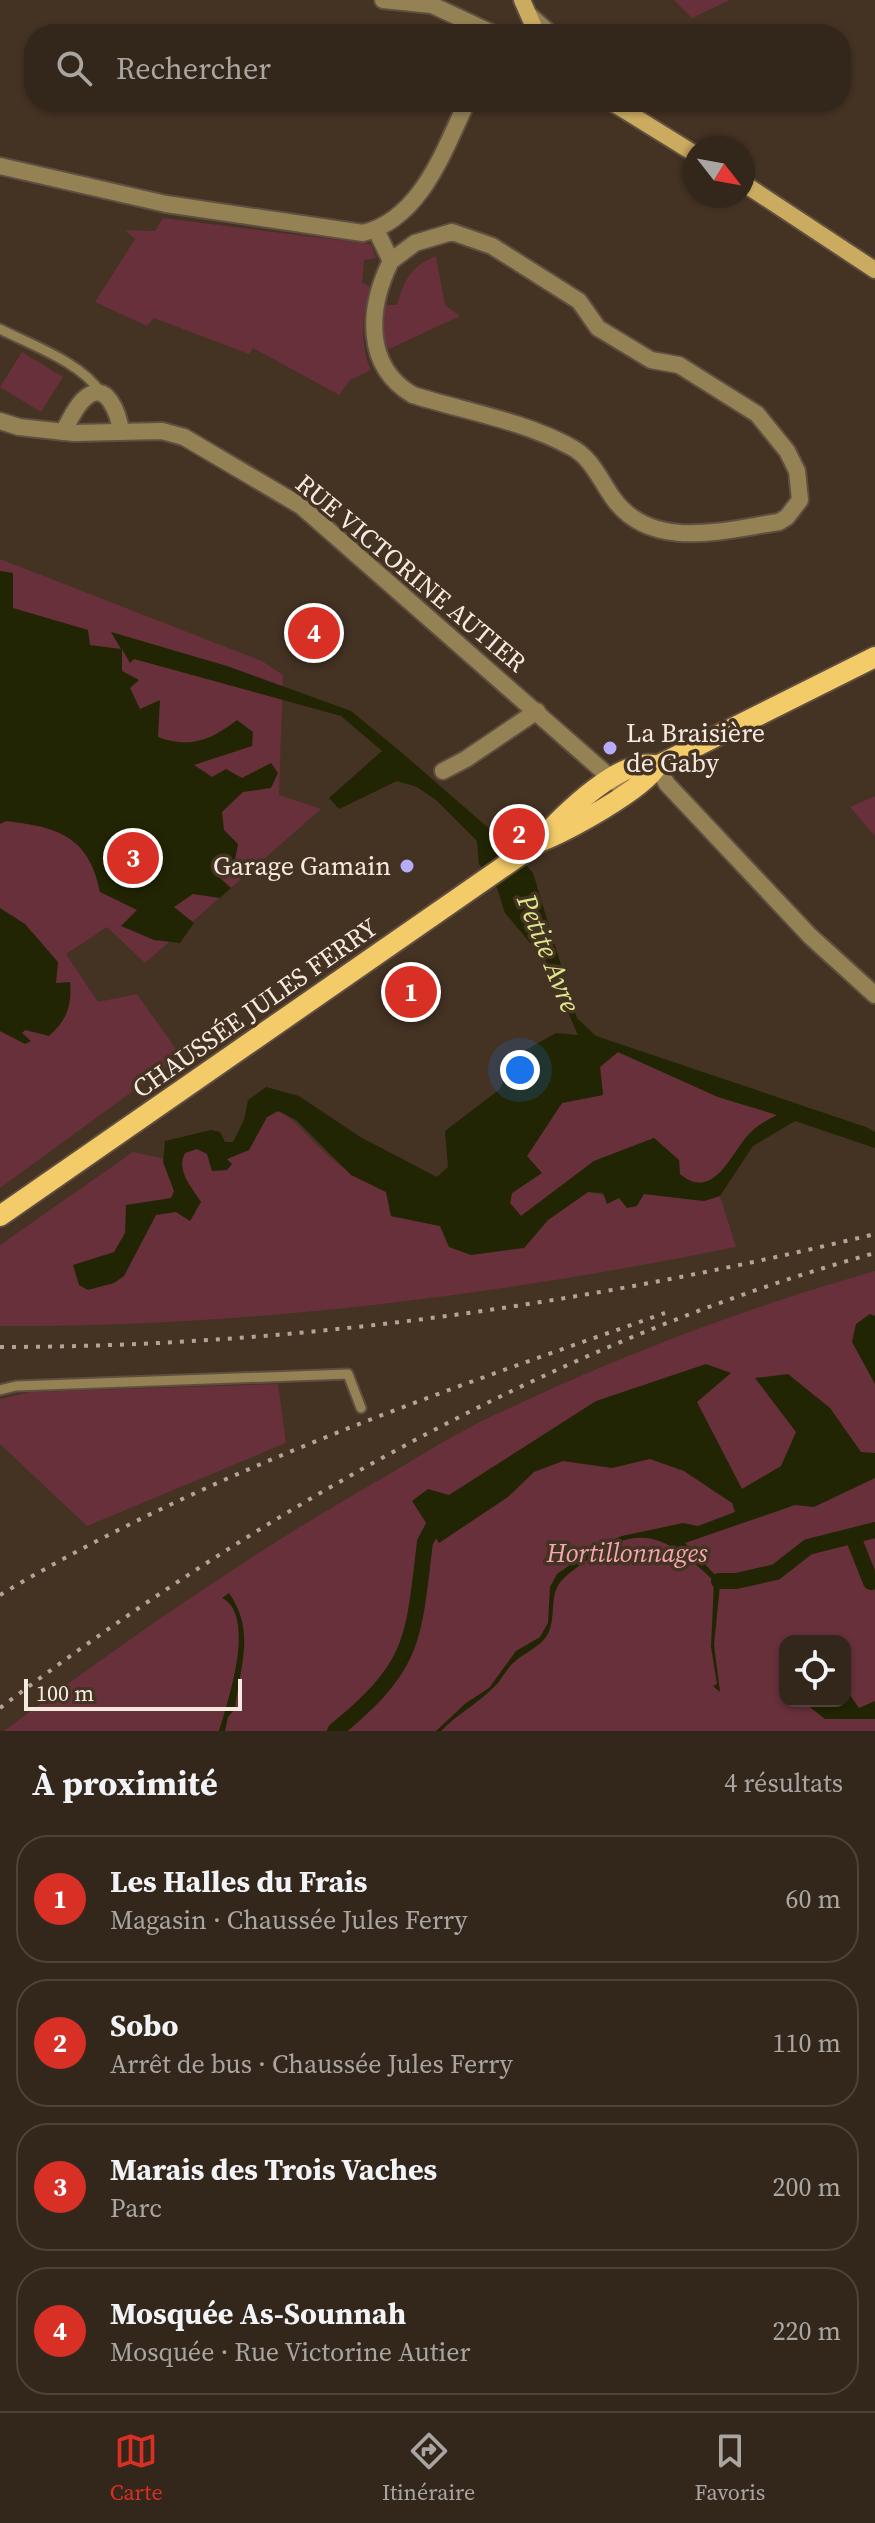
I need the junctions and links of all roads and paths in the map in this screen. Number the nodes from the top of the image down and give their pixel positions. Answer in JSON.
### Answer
{"nodes":[{"id":1,"x":390,"y":1,"type":"edge"},
{"id":2,"x":524,"y":4,"type":"edge"},
{"id":3,"x":473,"y":24,"type":"edge"},
{"id":4,"x":533,"y":24,"type":"edge"},
{"id":5,"x":545,"y":24,"type":"edge"},
{"id":6,"x":462,"y":112,"type":"edge"},
{"id":7,"x":627,"y":112,"type":"edge"},
{"id":8,"x":683,"y":147,"type":"edge"},
{"id":9,"x":0,"y":166,"type":"edge"},
{"id":10,"x":755,"y":191,"type":"edge"},
{"id":11,"x":376,"y":230,"type":"junction"},
{"id":12,"x":391,"y":261,"type":"junction"},
{"id":13,"x":875,"y":270,"type":"edge"},
{"id":14,"x":0,"y":329,"type":"edge"},
{"id":15,"x":102,"y":396,"type":"junction"},
{"id":16,"x":0,"y":421,"type":"edge"},
{"id":17,"x":63,"y":432,"type":"junction"},
{"id":18,"x":121,"y":432,"type":"junction"},
{"id":19,"x":875,"y":657,"type":"edge"},
{"id":20,"x":537,"y":711,"type":"junction"},
{"id":21,"x":657,"y":766,"type":"junction"},
{"id":22,"x":443,"y":771,"type":"dead end"},
{"id":23,"x":619,"y":785,"type":"junction"},
{"id":24,"x":875,"y":995,"type":"edge"},
{"id":25,"x":0,"y":1216,"type":"edge"},
{"id":26,"x":0,"y":1390,"type":"edge"},
{"id":27,"x":361,"y":1408,"type":"dead end"}],
"edges":[{"from":1,"to":3,"type":"street"},
{"from":2,"to":4,"type":"street"},
{"from":2,"to":5,"type":"lane"},
{"from":6,"to":11,"type":"street"},
{"from":7,"to":8,"type":"street"},
{"from":9,"to":11,"type":"street"},
{"from":10,"to":13,"type":"street"},
{"from":11,"to":12,"type":"street"},
{"from":12,"to":12,"type":"street"},
{"from":14,"to":15,"type":"lane"},
{"from":15,"to":17,"type":"street"},
{"from":15,"to":18,"type":"street"},
{"from":16,"to":17,"type":"street","name":"RUE VICTORINE AUTIER"},
{"from":17,"to":18,"type":"street","name":"RUE VICTORINE AUTIER"},
{"from":18,"to":20,"type":"street","name":"RUE VICTORINE AUTIER"},
{"from":19,"to":21,"type":"main road","name":"CHAUSSÉE JULES FERRY"},
{"from":20,"to":22,"type":"street"},
{"from":20,"to":23,"type":"street","name":"RUE VICTORINE AUTIER"},
{"from":21,"to":23,"type":"main road","name":"CHAUSSÉE JULES FERRY"},
{"from":21,"to":24,"type":"street"},
{"from":23,"to":25,"type":"main road","name":"CHAUSSÉE JULES FERRY"},
{"from":26,"to":27,"type":"lane"}]}
